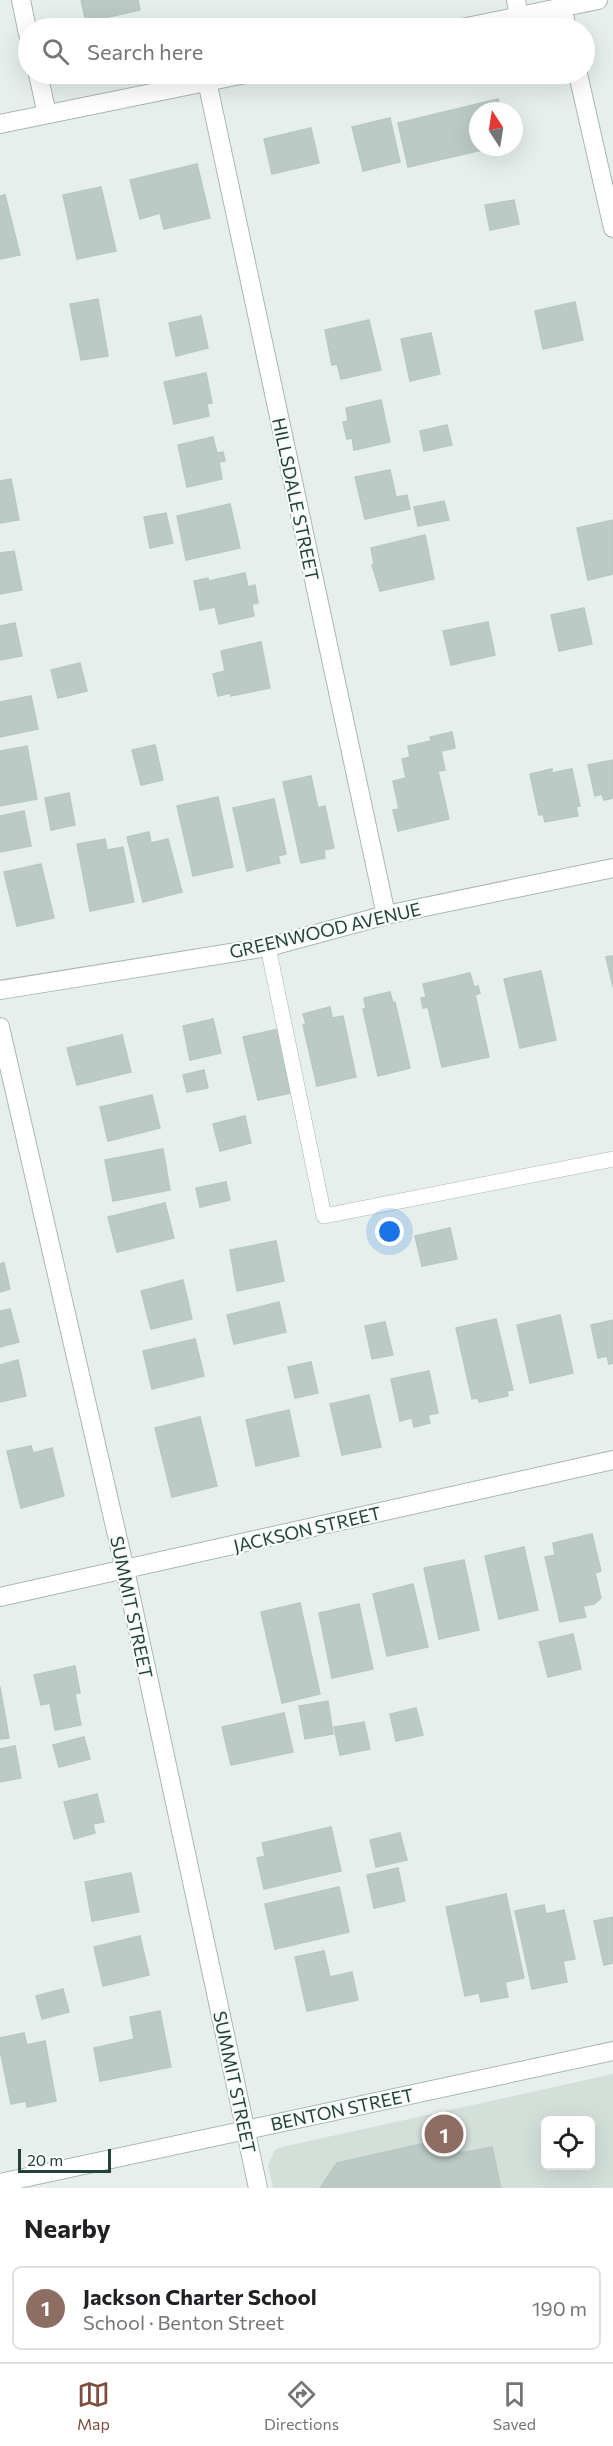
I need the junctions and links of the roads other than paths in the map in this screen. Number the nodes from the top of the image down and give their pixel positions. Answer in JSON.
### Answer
{"nodes":[{"id":1,"x":21,"y":0,"type":"edge"},
{"id":2,"x":598,"y":0,"type":"edge"},
{"id":3,"x":562,"y":7,"type":"junction"},
{"id":4,"x":517,"y":8,"type":"edge"},
{"id":5,"x":25,"y":18,"type":"edge"},
{"id":6,"x":490,"y":18,"type":"edge"},
{"id":7,"x":565,"y":18,"type":"edge"},
{"id":8,"x":40,"y":84,"type":"edge"},
{"id":9,"x":192,"y":84,"type":"edge"},
{"id":10,"x":208,"y":84,"type":"edge"},
{"id":11,"x":580,"y":84,"type":"edge"},
{"id":12,"x":47,"y":114,"type":"junction"},
{"id":13,"x":0,"y":124,"type":"edge"},
{"id":14,"x":613,"y":228,"type":"edge"},
{"id":15,"x":613,"y":868,"type":"edge"},
{"id":16,"x":386,"y":915,"type":"junction"},
{"id":17,"x":268,"y":947,"type":"junction"},
{"id":18,"x":0,"y":990,"type":"edge"},
{"id":19,"x":0,"y":1027,"type":"edge"},
{"id":20,"x":613,"y":1159,"type":"edge"},
{"id":21,"x":613,"y":1460,"type":"edge"},
{"id":22,"x":125,"y":1570,"type":"junction"},
{"id":23,"x":0,"y":1597,"type":"edge"},
{"id":24,"x":613,"y":2051,"type":"edge"},
{"id":25,"x":246,"y":2130,"type":"junction"},
{"id":26,"x":0,"y":2183,"type":"edge"},
{"id":27,"x":258,"y":2188,"type":"edge"}],
"edges":[{"from":1,"to":5,"type":"street"},
{"from":2,"to":3,"type":"street"},
{"from":3,"to":4,"type":"street"},
{"from":3,"to":7,"type":"street"},
{"from":4,"to":6,"type":"street"},
{"from":8,"to":12,"type":"street"},
{"from":9,"to":12,"type":"street"},
{"from":10,"to":16,"type":"street","name":"HILLSDALE STREET"},
{"from":11,"to":14,"type":"street"},
{"from":12,"to":13,"type":"street"},
{"from":15,"to":16,"type":"street","name":"GREENWOOD AVENUE"},
{"from":16,"to":17,"type":"street","name":"GREENWOOD AVENUE"},
{"from":17,"to":18,"type":"street","name":"GREENWOOD AVENUE"},
{"from":17,"to":20,"type":"lane"},
{"from":19,"to":22,"type":"street","name":"SUMMIT STREET"},
{"from":21,"to":22,"type":"street","name":"JACKSON STREET"},
{"from":22,"to":23,"type":"street","name":"JACKSON STREET"},
{"from":22,"to":25,"type":"street","name":"SUMMIT STREET"},
{"from":24,"to":25,"type":"street","name":"BENTON STREET"},
{"from":25,"to":26,"type":"street","name":"BENTON STREET"},
{"from":25,"to":27,"type":"street","name":"SUMMIT STREET"}]}
